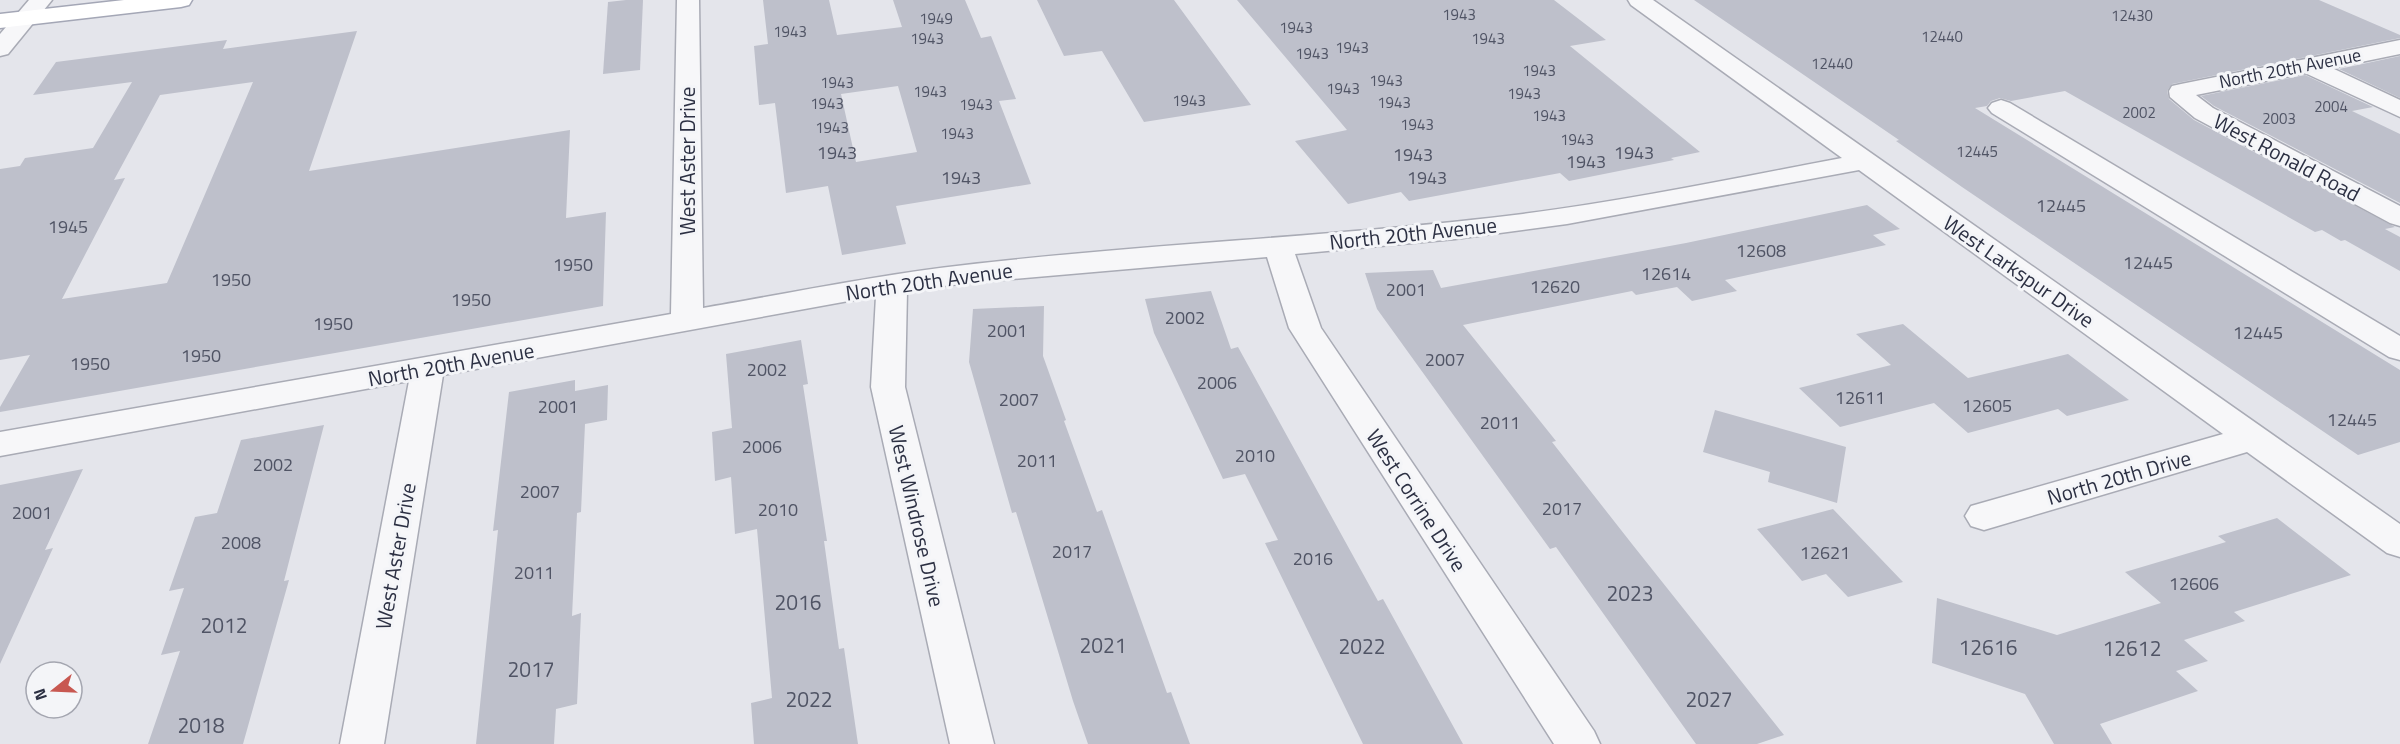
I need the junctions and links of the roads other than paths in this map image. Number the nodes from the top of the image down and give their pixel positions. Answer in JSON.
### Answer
{"nodes":[{"id":1,"x":41,"y":0,"type":"edge"},
{"id":2,"x":181,"y":0,"type":"edge"},
{"id":3,"x":688,"y":0,"type":"edge"},
{"id":4,"x":1638,"y":0,"type":"edge"},
{"id":5,"x":24,"y":9,"type":"edge"},
{"id":6,"x":0,"y":21,"type":"edge"},
{"id":7,"x":2400,"y":47,"type":"edge"},
{"id":8,"x":0,"y":49,"type":"edge"},
{"id":9,"x":2306,"y":64,"type":"junction"},
{"id":10,"x":2181,"y":91,"type":"joint"},
{"id":11,"x":2001,"y":108,"type":"dead end"},
{"id":12,"x":2400,"y":109,"type":"edge"},
{"id":13,"x":1864,"y":161,"type":"junction"},
{"id":14,"x":2400,"y":217,"type":"edge"},
{"id":15,"x":1278,"y":246,"type":"junction"},
{"id":16,"x":892,"y":284,"type":"junction"},
{"id":17,"x":687,"y":321,"type":"junction"},
{"id":18,"x":2400,"y":350,"type":"edge"},
{"id":19,"x":428,"y":367,"type":"junction"},
{"id":20,"x":2253,"y":438,"type":"junction"},
{"id":21,"x":0,"y":444,"type":"edge"},
{"id":22,"x":1984,"y":516,"type":"dead end"},
{"id":23,"x":2400,"y":543,"type":"edge"},
{"id":24,"x":362,"y":744,"type":"edge"},
{"id":25,"x":972,"y":744,"type":"edge"},
{"id":26,"x":1578,"y":744,"type":"edge"}],
"edges":[{"from":1,"to":5,"type":"street"},
{"from":2,"to":5,"type":"main road"},
{"from":3,"to":17,"type":"street","name":"West Aster Drive"},
{"from":4,"to":13,"type":"street","name":"West Larkspur Drive"},
{"from":5,"to":6,"type":"main road"},
{"from":5,"to":8,"type":"street"},
{"from":7,"to":9,"type":"street","name":"North 20th Avenue"},
{"from":9,"to":10,"type":"street","name":"North 20th Avenue"},
{"from":9,"to":12,"type":"street"},
{"from":10,"to":14,"type":"street","name":"West Ronald Road"},
{"from":11,"to":18,"type":"street"},
{"from":13,"to":15,"type":"street","name":"North 20th Avenue"},
{"from":13,"to":20,"type":"street","name":"West Larkspur Drive"},
{"from":15,"to":16,"type":"street","name":"North 20th Avenue"},
{"from":15,"to":26,"type":"street","name":"West Corrine Drive"},
{"from":16,"to":17,"type":"street","name":"North 20th Avenue"},
{"from":16,"to":25,"type":"street","name":"West Windrose Drive"},
{"from":17,"to":19,"type":"street","name":"North 20th Avenue"},
{"from":19,"to":21,"type":"street","name":"North 20th Avenue"},
{"from":19,"to":24,"type":"street","name":"West Aster Drive"},
{"from":20,"to":22,"type":"street","name":"North 20th Drive"},
{"from":20,"to":23,"type":"street","name":"West Larkspur Drive"}]}
